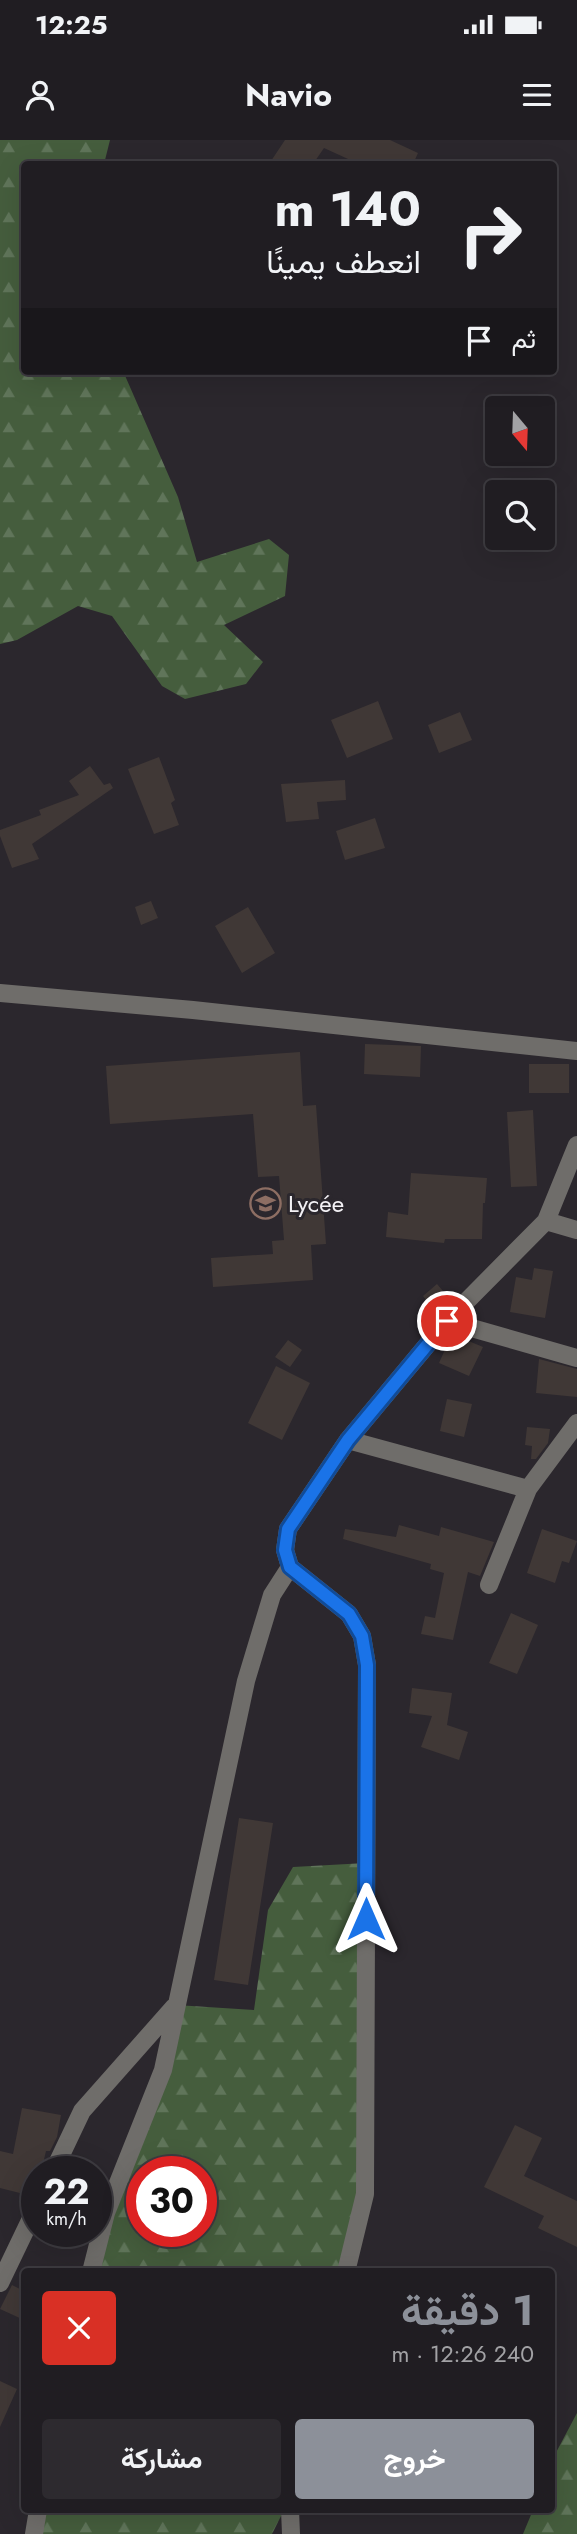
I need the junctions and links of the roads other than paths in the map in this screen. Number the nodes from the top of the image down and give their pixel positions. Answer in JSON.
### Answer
{"nodes":[{"id":1,"x":0,"y":993,"type":"edge"},
{"id":2,"x":577,"y":1051,"type":"edge"},
{"id":3,"x":577,"y":1145,"type":"edge"},
{"id":4,"x":545,"y":1222,"type":"junction"},
{"id":5,"x":577,"y":1230,"type":"edge"},
{"id":6,"x":447,"y":1321,"type":"junction"},
{"id":7,"x":577,"y":1358,"type":"edge"},
{"id":8,"x":577,"y":1423,"type":"edge"},
{"id":9,"x":348,"y":1440,"type":"junction"},
{"id":10,"x":528,"y":1489,"type":"junction"},
{"id":11,"x":290,"y":1567,"type":"junction"},
{"id":12,"x":488,"y":1585,"type":"dead end"},
{"id":13,"x":176,"y":2005,"type":"junction"},
{"id":14,"x":61,"y":2156,"type":"edge"},
{"id":15,"x":21,"y":2239,"type":"edge"},
{"id":16,"x":92,"y":2268,"type":"edge"},
{"id":17,"x":347,"y":2268,"type":"edge"},
{"id":18,"x":0,"y":2283,"type":"edge"},
{"id":19,"x":38,"y":2513,"type":"edge"},
{"id":20,"x":290,"y":2513,"type":"edge"},
{"id":21,"x":34,"y":2534,"type":"edge"},
{"id":22,"x":290,"y":2534,"type":"edge"}],
"edges":[{"from":1,"to":2,"type":"street"},
{"from":3,"to":4,"type":"street"},
{"from":4,"to":5,"type":"street"},
{"from":4,"to":6,"type":"street"},
{"from":6,"to":7,"type":"street"},
{"from":6,"to":9,"type":"street"},
{"from":8,"to":10,"type":"street"},
{"from":9,"to":10,"type":"street"},
{"from":9,"to":11,"type":"street"},
{"from":10,"to":12,"type":"street"},
{"from":11,"to":13,"type":"street"},
{"from":11,"to":17,"type":"street"},
{"from":13,"to":14,"type":"street"},
{"from":13,"to":16,"type":"street"},
{"from":15,"to":18,"type":"street"},
{"from":19,"to":21,"type":"street"},
{"from":20,"to":22,"type":"street"}]}
